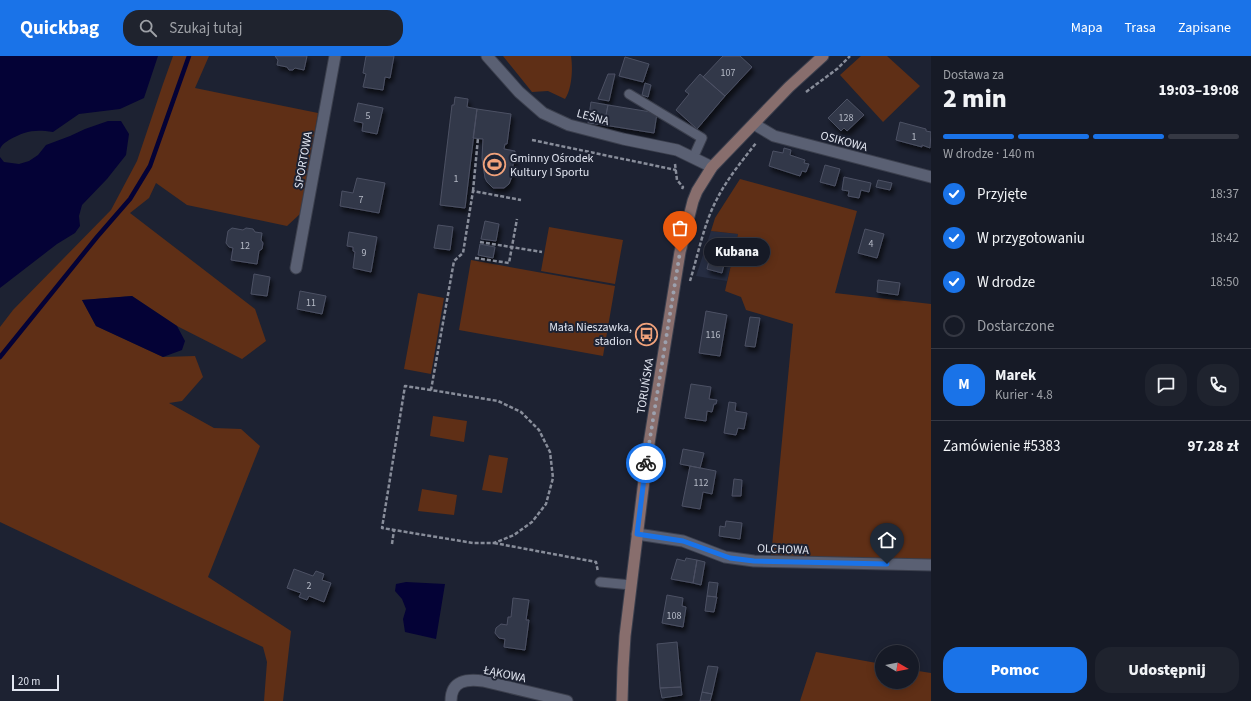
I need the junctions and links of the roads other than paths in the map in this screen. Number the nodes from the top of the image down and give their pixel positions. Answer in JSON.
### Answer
{"nodes":[{"id":1,"x":335,"y":56,"type":"edge"},
{"id":2,"x":488,"y":56,"type":"edge"},
{"id":3,"x":823,"y":56,"type":"edge"},
{"id":4,"x":629,"y":94,"type":"dead end"},
{"id":5,"x":754,"y":124,"type":"junction"},
{"id":6,"x":693,"y":158,"type":"junction"},
{"id":7,"x":712,"y":167,"type":"junction"},
{"id":8,"x":931,"y":177,"type":"edge"},
{"id":9,"x":296,"y":268,"type":"dead end"},
{"id":10,"x":637,"y":534,"type":"junction"},
{"id":11,"x":931,"y":565,"type":"edge"},
{"id":12,"x":600,"y":582,"type":"road end"},
{"id":13,"x":631,"y":585,"type":"junction"},
{"id":14,"x":451,"y":701,"type":"edge"},
{"id":15,"x":566,"y":701,"type":"edge"},
{"id":16,"x":622,"y":701,"type":"edge"}],
"edges":[{"from":1,"to":9,"type":"street","name":"SPORTOWA"},
{"from":2,"to":6,"type":"street","name":"LEŚNA"},
{"from":3,"to":5,"type":"main road","name":"TORUŃSKA"},
{"from":4,"to":6,"type":"lane"},
{"from":5,"to":7,"type":"main road","name":"TORUŃSKA"},
{"from":5,"to":8,"type":"street","name":"OSIKOWA"},
{"from":6,"to":7,"type":"street","name":"LEŚNA"},
{"from":7,"to":10,"type":"main road","name":"TORUŃSKA"},
{"from":10,"to":11,"type":"street","name":"OLCHOWA"},
{"from":10,"to":13,"type":"main road","name":"TORUŃSKA"},
{"from":12,"to":13,"type":"lane"},
{"from":13,"to":16,"type":"main road","name":"TORUŃSKA"},
{"from":14,"to":15,"type":"street","name":"ŁĄKOWA"}]}
